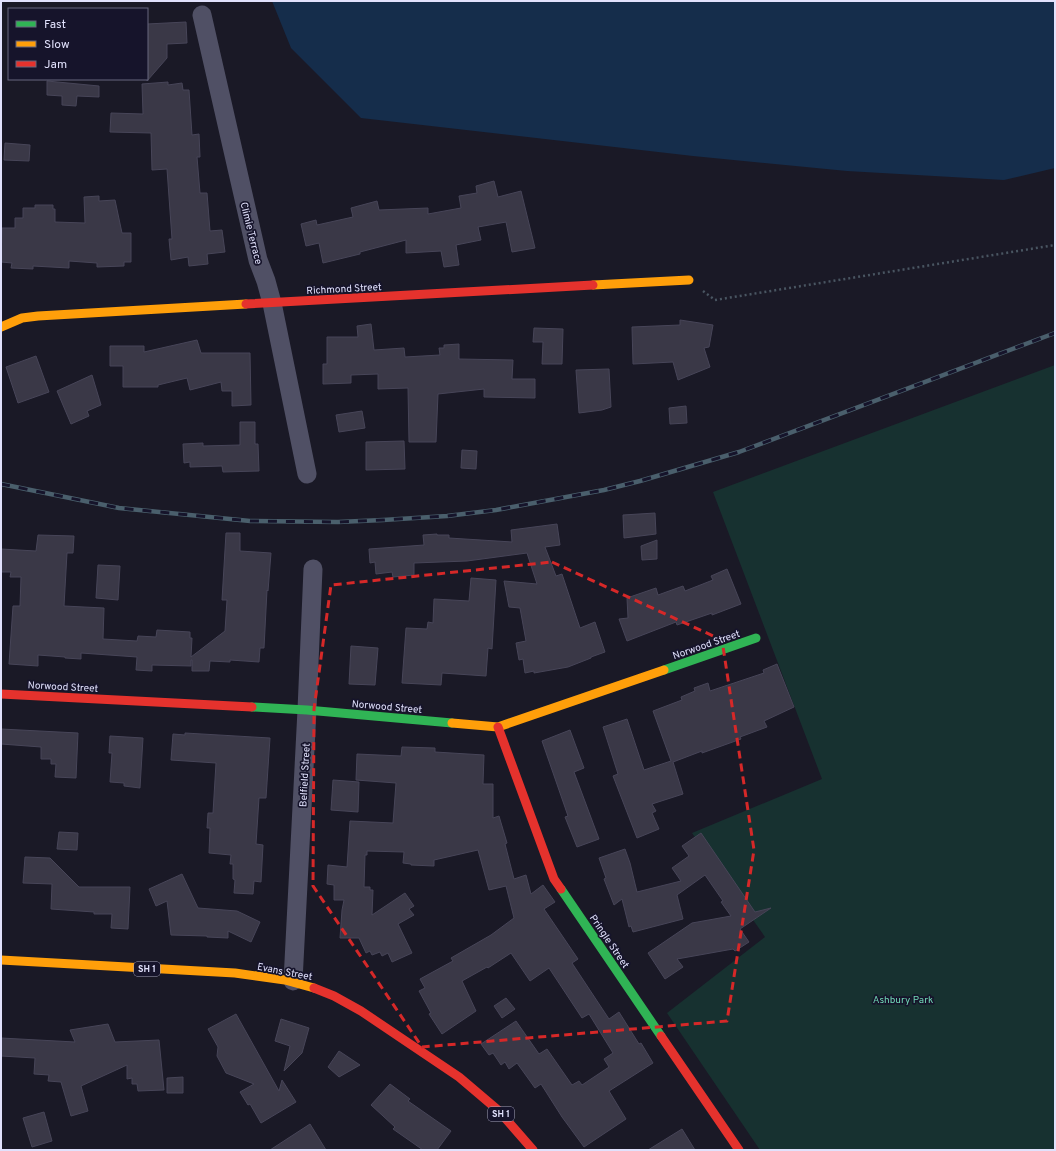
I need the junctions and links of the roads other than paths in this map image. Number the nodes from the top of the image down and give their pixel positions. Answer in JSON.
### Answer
{"nodes":[{"id":1,"x":202,"y":15,"type":"dead end"},
{"id":2,"x":690,"y":280,"type":"road end"},
{"id":3,"x":272,"y":303,"type":"junction"},
{"id":4,"x":1,"y":327,"type":"edge"},
{"id":5,"x":307,"y":474,"type":"dead end"},
{"id":6,"x":312,"y":569,"type":"dead end"},
{"id":7,"x":756,"y":638,"type":"dead end"},
{"id":8,"x":1,"y":694,"type":"edge"},
{"id":9,"x":307,"y":710,"type":"junction"},
{"id":10,"x":498,"y":727,"type":"junction"},
{"id":11,"x":1,"y":960,"type":"edge"},
{"id":12,"x":293,"y":981,"type":"junction"},
{"id":13,"x":533,"y":1150,"type":"edge"},
{"id":14,"x":739,"y":1150,"type":"edge"}],
"edges":[{"from":1,"to":3,"type":"street","name":"Climie Terrace"},
{"from":2,"to":3,"type":"main road","name":"Richmond Street"},
{"from":3,"to":4,"type":"main road","name":"Richmond Street"},
{"from":3,"to":5,"type":"street","name":"Climie Terrace"},
{"from":6,"to":9,"type":"street","name":"Belfield Street"},
{"from":7,"to":10,"type":"main road","name":"Norwood Street"},
{"from":8,"to":9,"type":"main road","name":"Norwood Street"},
{"from":9,"to":10,"type":"main road","name":"Norwood Street"},
{"from":9,"to":12,"type":"street","name":"Belfield Street"},
{"from":10,"to":14,"type":"main road","name":"Pringle Street"},
{"from":11,"to":12,"type":"main road","name":"Evans Street","number":"SH 1"},
{"from":12,"to":13,"type":"main road","name":"Evans Street","number":"SH 1"}]}
